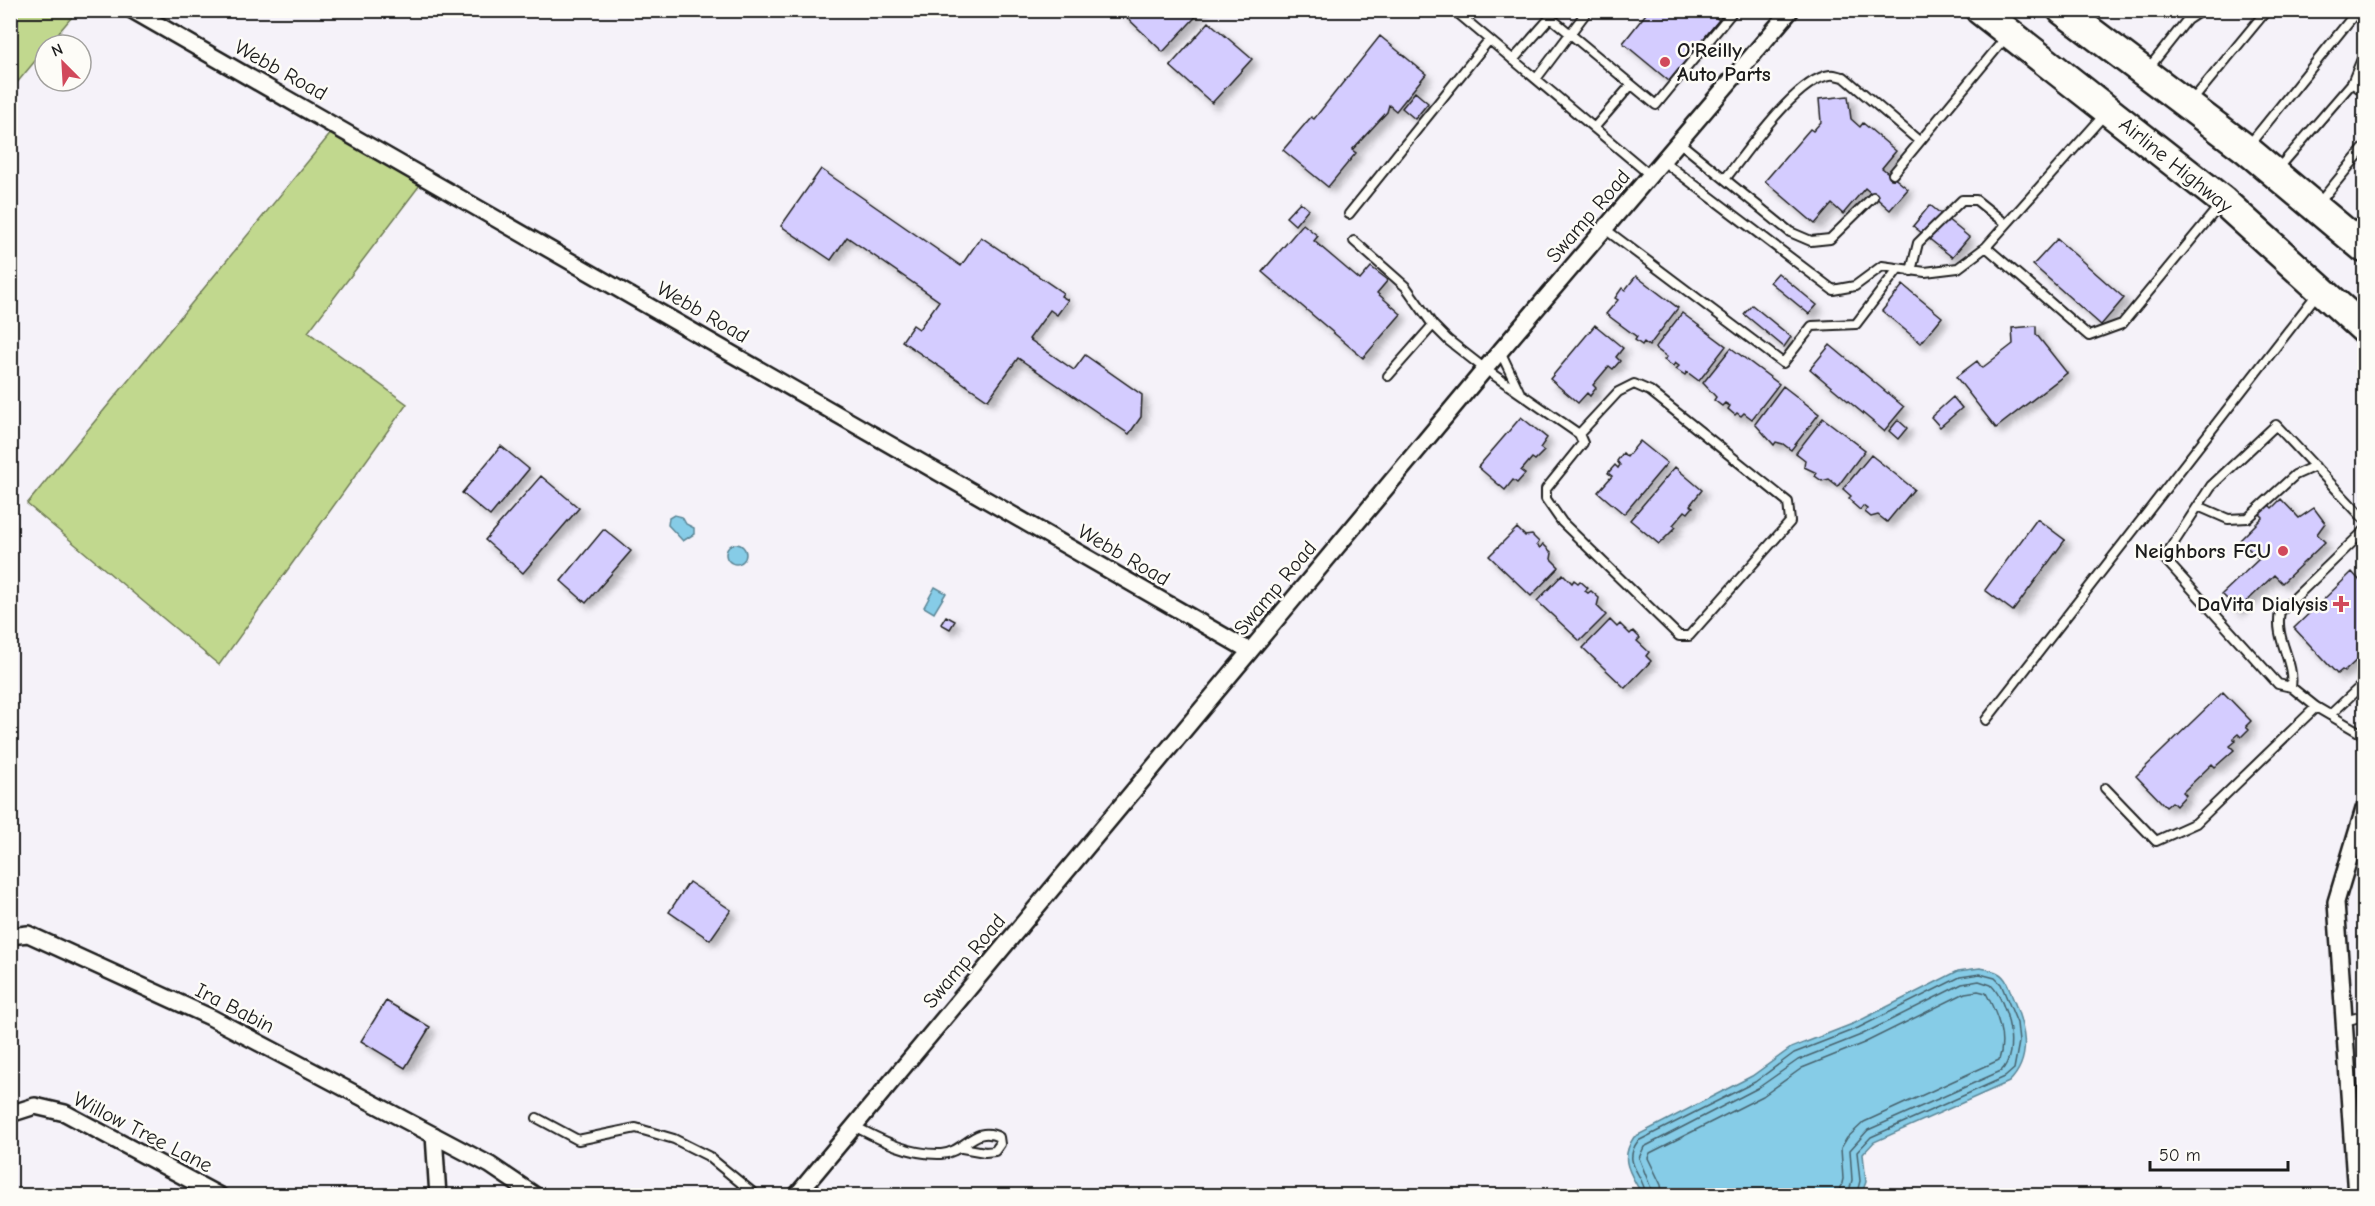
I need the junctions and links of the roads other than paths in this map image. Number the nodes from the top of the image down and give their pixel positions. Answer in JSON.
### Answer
{"nodes":[{"id":1,"x":1454,"y":10,"type":"edge"},
{"id":2,"x":1557,"y":10,"type":"edge"},
{"id":3,"x":1588,"y":10,"type":"edge"},
{"id":4,"x":1734,"y":10,"type":"edge"},
{"id":5,"x":1791,"y":10,"type":"edge"},
{"id":6,"x":1980,"y":10,"type":"edge"},
{"id":7,"x":2202,"y":10,"type":"edge"},
{"id":8,"x":2267,"y":10,"type":"edge"},
{"id":9,"x":2358,"y":10,"type":"edge"},
{"id":10,"x":132,"y":11,"type":"edge"},
{"id":11,"x":2081,"y":16,"type":"edge"},
{"id":12,"x":1551,"y":18,"type":"junction"},
{"id":13,"x":1569,"y":33,"type":"junction"},
{"id":14,"x":2009,"y":34,"type":"junction"},
{"id":15,"x":1489,"y":40,"type":"junction"},
{"id":16,"x":2364,"y":54,"type":"edge"},
{"id":17,"x":1513,"y":60,"type":"junction"},
{"id":18,"x":2145,"y":73,"type":"junction"},
{"id":19,"x":1536,"y":79,"type":"junction"},
{"id":20,"x":2352,"y":83,"type":"junction"},
{"id":21,"x":1631,"y":85,"type":"junction"},
{"id":22,"x":2364,"y":92,"type":"edge"},
{"id":23,"x":2188,"y":105,"type":"junction"},
{"id":24,"x":2108,"y":111,"type":"junction"},
{"id":25,"x":1594,"y":128,"type":"junction"},
{"id":26,"x":1919,"y":141,"type":"junction"},
{"id":27,"x":1679,"y":142,"type":"junction"},
{"id":28,"x":2364,"y":148,"type":"edge"},
{"id":29,"x":2246,"y":149,"type":"junction"},
{"id":30,"x":1663,"y":161,"type":"junction"},
{"id":31,"x":2274,"y":172,"type":"junction"},
{"id":32,"x":1893,"y":174,"type":"dead end"},
{"id":33,"x":1650,"y":175,"type":"junction"},
{"id":34,"x":1725,"y":179,"type":"junction"},
{"id":35,"x":1873,"y":197,"type":"dead end"},
{"id":36,"x":2223,"y":201,"type":"junction"},
{"id":37,"x":2316,"y":207,"type":"junction"},
{"id":38,"x":1349,"y":214,"type":"dead end"},
{"id":39,"x":2006,"y":224,"type":"junction"},
{"id":40,"x":1605,"y":229,"type":"junction"},
{"id":41,"x":1354,"y":241,"type":"dead end"},
{"id":42,"x":1986,"y":247,"type":"junction"},
{"id":43,"x":2364,"y":248,"type":"edge"},
{"id":44,"x":1898,"y":269,"type":"junction"},
{"id":45,"x":1911,"y":271,"type":"junction"},
{"id":46,"x":2320,"y":290,"type":"junction"},
{"id":47,"x":1433,"y":325,"type":"junction"},
{"id":48,"x":2364,"y":329,"type":"edge"},
{"id":49,"x":1500,"y":351,"type":"junction"},
{"id":50,"x":1485,"y":369,"type":"junction"},
{"id":51,"x":1388,"y":376,"type":"dead end"},
{"id":52,"x":1520,"y":392,"type":"junction"},
{"id":53,"x":1579,"y":434,"type":"junction"},
{"id":54,"x":2315,"y":466,"type":"junction"},
{"id":55,"x":2198,"y":506,"type":"junction"},
{"id":56,"x":2364,"y":519,"type":"edge"},
{"id":57,"x":2364,"y":531,"type":"edge"},
{"id":58,"x":1250,"y":651,"type":"junction"},
{"id":59,"x":2364,"y":683,"type":"edge"},
{"id":60,"x":2291,"y":687,"type":"junction"},
{"id":61,"x":2316,"y":707,"type":"junction"},
{"id":62,"x":2330,"y":715,"type":"junction"},
{"id":63,"x":1986,"y":720,"type":"dead end"},
{"id":64,"x":2364,"y":735,"type":"edge"},
{"id":65,"x":2105,"y":788,"type":"dead end"},
{"id":66,"x":2364,"y":813,"type":"edge"},
{"id":67,"x":10,"y":936,"type":"edge"},
{"id":68,"x":2364,"y":1016,"type":"edge"},
{"id":69,"x":2344,"y":1021,"type":"junction"},
{"id":70,"x":10,"y":1114,"type":"edge"},
{"id":71,"x":537,"y":1118,"type":"dead end"},
{"id":72,"x":854,"y":1126,"type":"junction"},
{"id":73,"x":434,"y":1136,"type":"junction"},
{"id":74,"x":962,"y":1148,"type":"dead end"},
{"id":75,"x":220,"y":1196,"type":"edge"},
{"id":76,"x":438,"y":1196,"type":"edge"},
{"id":77,"x":536,"y":1196,"type":"edge"},
{"id":78,"x":757,"y":1196,"type":"edge"},
{"id":79,"x":796,"y":1196,"type":"edge"},
{"id":80,"x":2356,"y":1196,"type":"edge"}],
"edges":[{"from":1,"to":15,"type":"lane"},
{"from":2,"to":12,"type":"lane"},
{"from":3,"to":13,"type":"lane"},
{"from":4,"to":21,"type":"lane"},
{"from":5,"to":27,"type":"street","name":"Swamp Road"},
{"from":6,"to":14,"type":"highway","name":"Airline Highway"},
{"from":7,"to":18,"type":"lane"},
{"from":8,"to":23,"type":"lane"},
{"from":9,"to":29,"type":"lane"},
{"from":10,"to":58,"type":"street","name":"Webb Road"},
{"from":11,"to":18,"type":"highway"},
{"from":12,"to":13,"type":"lane"},
{"from":12,"to":17,"type":"lane"},
{"from":13,"to":19,"type":"lane"},
{"from":13,"to":21,"type":"lane"},
{"from":14,"to":24,"type":"highway","name":"Airline Highway"},
{"from":14,"to":26,"type":"lane"},
{"from":15,"to":17,"type":"lane"},
{"from":15,"to":38,"type":"lane"},
{"from":16,"to":20,"type":"lane"},
{"from":17,"to":19,"type":"lane"},
{"from":18,"to":23,"type":"highway"},
{"from":19,"to":25,"type":"lane"},
{"from":20,"to":22,"type":"lane"},
{"from":20,"to":31,"type":"lane"},
{"from":21,"to":25,"type":"lane"},
{"from":23,"to":29,"type":"highway"},
{"from":24,"to":36,"type":"highway","name":"Airline Highway"},
{"from":24,"to":39,"type":"lane"},
{"from":25,"to":33,"type":"lane"},
{"from":26,"to":32,"type":"lane"},
{"from":26,"to":34,"type":"lane"},
{"from":27,"to":30,"type":"street","name":"Swamp Road"},
{"from":27,"to":34,"type":"lane"},
{"from":28,"to":37,"type":"lane"},
{"from":29,"to":31,"type":"highway"},
{"from":30,"to":33,"type":"street","name":"Swamp Road"},
{"from":30,"to":44,"type":"lane"},
{"from":31,"to":37,"type":"highway"},
{"from":33,"to":40,"type":"street","name":"Swamp Road"},
{"from":34,"to":35,"type":"lane"},
{"from":36,"to":42,"type":"lane"},
{"from":36,"to":46,"type":"highway","name":"Airline Highway"},
{"from":37,"to":43,"type":"highway"},
{"from":39,"to":42,"type":"lane"},
{"from":39,"to":45,"type":"lane"},
{"from":40,"to":44,"type":"lane"},
{"from":40,"to":49,"type":"street","name":"Swamp Road"},
{"from":41,"to":47,"type":"lane"},
{"from":42,"to":45,"type":"lane"},
{"from":44,"to":45,"type":"lane"},
{"from":46,"to":48,"type":"highway","name":"Airline Highway"},
{"from":46,"to":63,"type":"lane"},
{"from":47,"to":50,"type":"lane"},
{"from":47,"to":51,"type":"lane"},
{"from":49,"to":50,"type":"street","name":"Swamp Road"},
{"from":49,"to":52,"type":"lane"},
{"from":50,"to":52,"type":"lane"},
{"from":50,"to":58,"type":"street","name":"Swamp Road"},
{"from":52,"to":53,"type":"lane"},
{"from":53,"to":53,"type":"lane"},
{"from":54,"to":55,"type":"lane"},
{"from":54,"to":55,"type":"lane"},
{"from":54,"to":56,"type":"lane"},
{"from":55,"to":60,"type":"lane"},
{"from":57,"to":60,"type":"lane"},
{"from":58,"to":72,"type":"street","name":"Swamp Road"},
{"from":59,"to":62,"type":"lane"},
{"from":60,"to":61,"type":"lane"},
{"from":61,"to":62,"type":"lane"},
{"from":61,"to":65,"type":"lane"},
{"from":62,"to":64,"type":"lane"},
{"from":66,"to":69,"type":"street"},
{"from":67,"to":73,"type":"street","name":"Ira Babin"},
{"from":68,"to":69,"type":"lane"},
{"from":69,"to":80,"type":"street"},
{"from":70,"to":75,"type":"street","name":"Willow Tree Lane"},
{"from":71,"to":78,"type":"lane"},
{"from":72,"to":74,"type":"lane"},
{"from":72,"to":79,"type":"street","name":"Swamp Road"},
{"from":73,"to":76,"type":"street"},
{"from":73,"to":77,"type":"street","name":"Ira Babin"}]}
